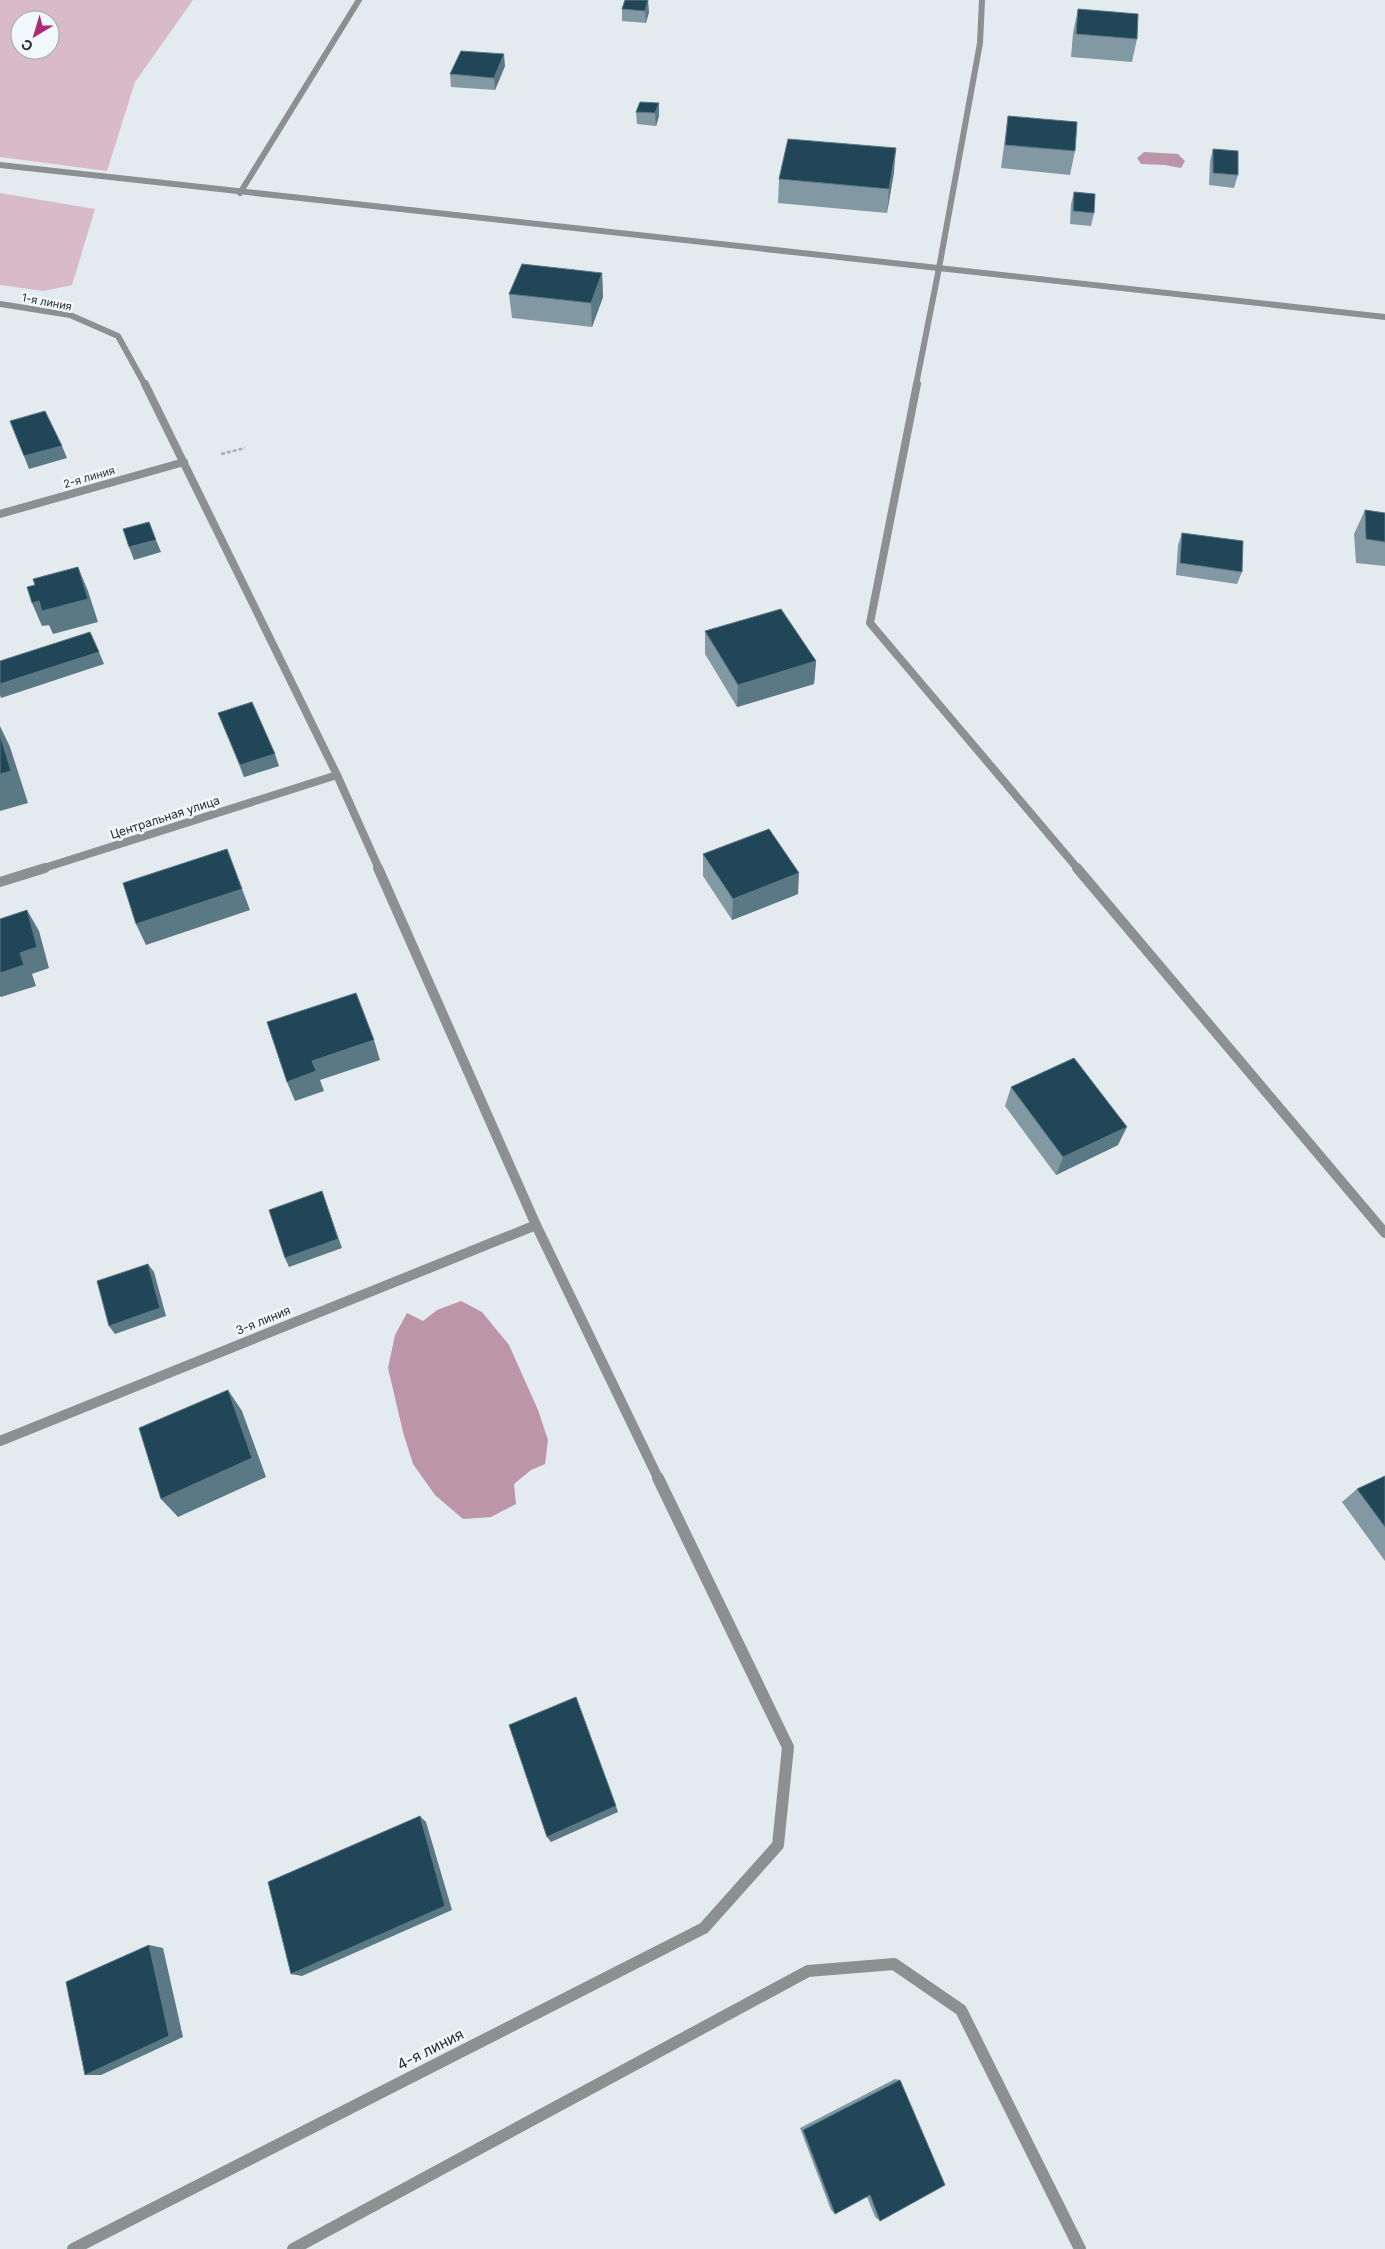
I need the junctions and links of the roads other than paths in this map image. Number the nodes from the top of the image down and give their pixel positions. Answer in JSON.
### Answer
{"nodes":[{"id":1,"x":359,"y":0,"type":"edge"},
{"id":2,"x":982,"y":0,"type":"edge"},
{"id":3,"x":0,"y":165,"type":"edge"},
{"id":4,"x":240,"y":193,"type":"junction"},
{"id":5,"x":939,"y":268,"type":"junction"},
{"id":6,"x":0,"y":304,"type":"edge"},
{"id":7,"x":1385,"y":317,"type":"edge"},
{"id":8,"x":184,"y":462,"type":"junction"},
{"id":9,"x":0,"y":514,"type":"edge"},
{"id":10,"x":337,"y":775,"type":"junction"},
{"id":11,"x":0,"y":882,"type":"edge"},
{"id":12,"x":536,"y":1225,"type":"junction"},
{"id":13,"x":1385,"y":1233,"type":"edge"},
{"id":14,"x":0,"y":1441,"type":"edge"},
{"id":15,"x":73,"y":2249,"type":"edge"},
{"id":16,"x":294,"y":2249,"type":"edge"},
{"id":17,"x":1080,"y":2249,"type":"edge"}],
"edges":[{"from":1,"to":4,"type":"street"},
{"from":2,"to":5,"type":"street"},
{"from":3,"to":4,"type":"street"},
{"from":4,"to":5,"type":"street"},
{"from":5,"to":7,"type":"street"},
{"from":5,"to":13,"type":"street"},
{"from":6,"to":8,"type":"street","name":"1-я линия"},
{"from":8,"to":9,"type":"street","name":"2-я линия"},
{"from":8,"to":10,"type":"street"},
{"from":10,"to":11,"type":"street","name":"Центральная улица"},
{"from":10,"to":12,"type":"street"},
{"from":12,"to":14,"type":"street","name":"3-я линия"},
{"from":12,"to":15,"type":"street","name":"4-я линия"},
{"from":16,"to":17,"type":"street"}]}
